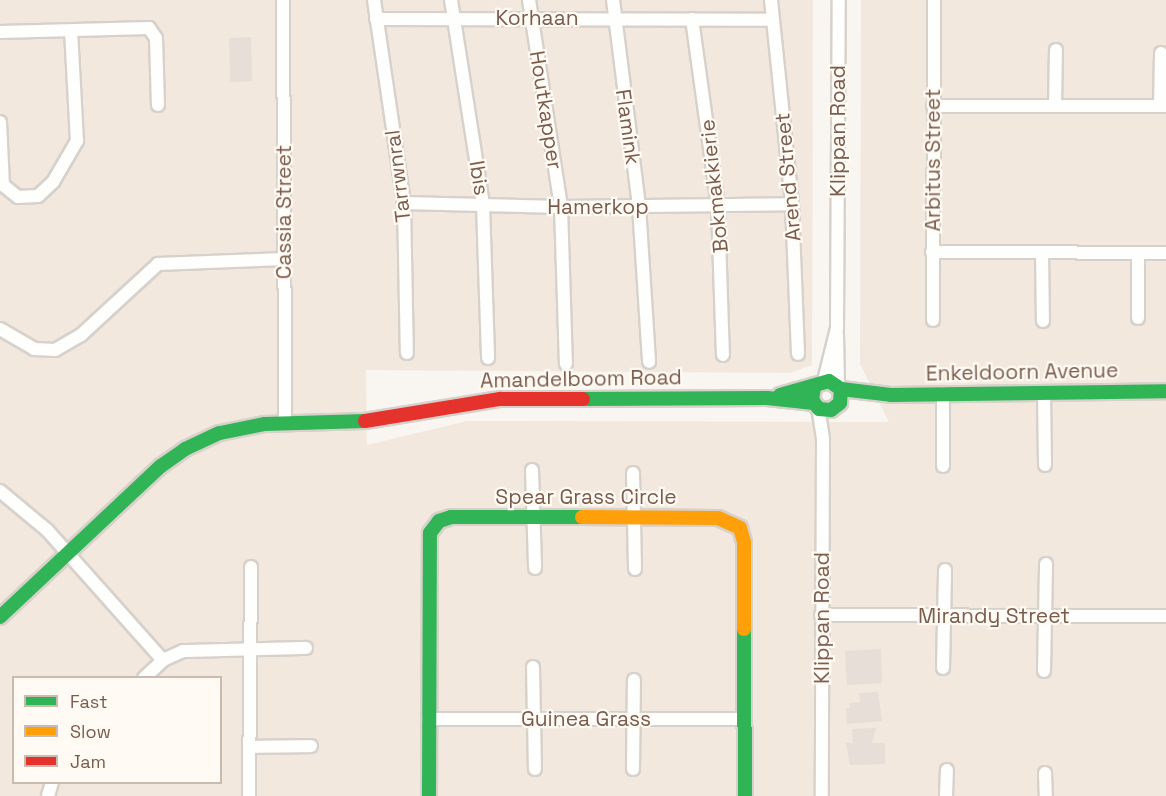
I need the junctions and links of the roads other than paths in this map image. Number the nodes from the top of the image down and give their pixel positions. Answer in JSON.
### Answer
{"nodes":[{"id":1,"x":283,"y":0,"type":"edge"},
{"id":2,"x":374,"y":0,"type":"edge"},
{"id":3,"x":451,"y":0,"type":"edge"},
{"id":4,"x":530,"y":0,"type":"edge"},
{"id":5,"x":613,"y":0,"type":"edge"},
{"id":6,"x":771,"y":0,"type":"edge"},
{"id":7,"x":839,"y":0,"type":"edge"},
{"id":8,"x":934,"y":0,"type":"edge"},
{"id":9,"x":530,"y":17,"type":"junction"},
{"id":10,"x":452,"y":18,"type":"junction"},
{"id":11,"x":613,"y":18,"type":"junction"},
{"id":12,"x":375,"y":19,"type":"junction"},
{"id":13,"x":692,"y":19,"type":"junction"},
{"id":14,"x":771,"y":20,"type":"junction"},
{"id":15,"x":71,"y":31,"type":"junction"},
{"id":16,"x":0,"y":32,"type":"edge"},
{"id":17,"x":1056,"y":50,"type":"dead end"},
{"id":18,"x":1161,"y":52,"type":"dead end"},
{"id":19,"x":158,"y":105,"type":"dead end"},
{"id":20,"x":933,"y":106,"type":"junction"},
{"id":21,"x":1055,"y":106,"type":"junction"},
{"id":22,"x":1163,"y":106,"type":"edge"},
{"id":23,"x":0,"y":122,"type":"edge"},
{"id":24,"x":405,"y":203,"type":"junction"},
{"id":25,"x":792,"y":204,"type":"junction"},
{"id":26,"x":483,"y":205,"type":"junction"},
{"id":27,"x":639,"y":206,"type":"junction"},
{"id":28,"x":561,"y":207,"type":"junction"},
{"id":29,"x":718,"y":207,"type":"junction"},
{"id":30,"x":932,"y":252,"type":"junction"},
{"id":31,"x":1042,"y":252,"type":"junction"},
{"id":32,"x":1138,"y":253,"type":"junction"},
{"id":33,"x":1166,"y":253,"type":"edge"},
{"id":34,"x":284,"y":259,"type":"junction"},
{"id":35,"x":1138,"y":318,"type":"dead end"},
{"id":36,"x":933,"y":320,"type":"dead end"},
{"id":37,"x":1043,"y":321,"type":"dead end"},
{"id":38,"x":0,"y":329,"type":"edge"},
{"id":39,"x":836,"y":333,"type":"junction"},
{"id":40,"x":406,"y":352,"type":"dead end"},
{"id":41,"x":798,"y":354,"type":"dead end"},
{"id":42,"x":723,"y":355,"type":"dead end"},
{"id":43,"x":488,"y":358,"type":"dead end"},
{"id":44,"x":649,"y":362,"type":"dead end"},
{"id":45,"x":566,"y":364,"type":"dead end"},
{"id":46,"x":819,"y":384,"type":"junction"},
{"id":47,"x":1166,"y":391,"type":"edge"},
{"id":48,"x":1044,"y":392,"type":"junction"},
{"id":49,"x":943,"y":393,"type":"junction"},
{"id":50,"x":767,"y":398,"type":"junction"},
{"id":51,"x":830,"y":400,"type":"junction"},
{"id":52,"x":285,"y":423,"type":"junction"},
{"id":53,"x":1045,"y":465,"type":"dead end"},
{"id":54,"x":942,"y":466,"type":"dead end"},
{"id":55,"x":532,"y":470,"type":"dead end"},
{"id":56,"x":633,"y":473,"type":"dead end"},
{"id":57,"x":0,"y":491,"type":"edge"},
{"id":58,"x":533,"y":517,"type":"junction"},
{"id":59,"x":633,"y":519,"type":"junction"},
{"id":60,"x":67,"y":554,"type":"junction"},
{"id":61,"x":1046,"y":564,"type":"dead end"},
{"id":62,"x":251,"y":567,"type":"dead end"},
{"id":63,"x":535,"y":568,"type":"dead end"},
{"id":64,"x":635,"y":569,"type":"dead end"},
{"id":65,"x":945,"y":570,"type":"dead end"},
{"id":66,"x":821,"y":615,"type":"junction"},
{"id":67,"x":1046,"y":615,"type":"junction"},
{"id":68,"x":944,"y":616,"type":"junction"},
{"id":69,"x":1166,"y":616,"type":"edge"},
{"id":70,"x":0,"y":617,"type":"edge"},
{"id":71,"x":306,"y":648,"type":"dead end"},
{"id":72,"x":249,"y":649,"type":"junction"},
{"id":73,"x":163,"y":660,"type":"junction"},
{"id":74,"x":533,"y":666,"type":"dead end"},
{"id":75,"x":943,"y":668,"type":"dead end"},
{"id":76,"x":1044,"y":670,"type":"dead end"},
{"id":77,"x":146,"y":676,"type":"edge"},
{"id":78,"x":634,"y":680,"type":"dead end"},
{"id":79,"x":535,"y":718,"type":"junction"},
{"id":80,"x":428,"y":719,"type":"junction"},
{"id":81,"x":633,"y":719,"type":"junction"},
{"id":82,"x":744,"y":719,"type":"junction"},
{"id":83,"x":311,"y":746,"type":"dead end"},
{"id":84,"x":249,"y":747,"type":"junction"},
{"id":85,"x":535,"y":769,"type":"dead end"},
{"id":86,"x":633,"y":769,"type":"dead end"},
{"id":87,"x":946,"y":770,"type":"dead end"},
{"id":88,"x":1045,"y":773,"type":"dead end"},
{"id":89,"x":249,"y":796,"type":"edge"},
{"id":90,"x":429,"y":796,"type":"edge"},
{"id":91,"x":745,"y":796,"type":"edge"},
{"id":92,"x":822,"y":796,"type":"edge"},
{"id":93,"x":946,"y":796,"type":"edge"},
{"id":94,"x":1046,"y":796,"type":"edge"}],
"edges":[{"from":1,"to":34,"type":"street","name":"Cassia Street"},
{"from":2,"to":12,"type":"street","name":"Tarrwnral"},
{"from":3,"to":10,"type":"street","name":"Ibis"},
{"from":4,"to":9,"type":"street","name":"Houtkapper"},
{"from":5,"to":11,"type":"street","name":"Flamink"},
{"from":6,"to":14,"type":"street","name":"Arend Street"},
{"from":7,"to":39,"type":"street","name":"Klippan Road"},
{"from":8,"to":20,"type":"street","name":"Arbitus Street"},
{"from":9,"to":10,"type":"street","name":"Korhaan"},
{"from":9,"to":11,"type":"street","name":"Korhaan"},
{"from":9,"to":28,"type":"street","name":"Houtkapper"},
{"from":10,"to":12,"type":"street","name":"Korhaan"},
{"from":10,"to":26,"type":"street","name":"Ibis"},
{"from":11,"to":13,"type":"street","name":"Korhaan"},
{"from":11,"to":27,"type":"street","name":"Flamink"},
{"from":12,"to":24,"type":"street","name":"Tarrwnral"},
{"from":13,"to":14,"type":"street","name":"Korhaan"},
{"from":13,"to":29,"type":"street","name":"Bokmakkierie"},
{"from":14,"to":25,"type":"street","name":"Arend Street"},
{"from":15,"to":16,"type":"street"},
{"from":15,"to":19,"type":"street"},
{"from":15,"to":23,"type":"street"},
{"from":17,"to":21,"type":"street"},
{"from":18,"to":22,"type":"street"},
{"from":20,"to":21,"type":"street"},
{"from":20,"to":30,"type":"street","name":"Arbitus Street"},
{"from":21,"to":22,"type":"street"},
{"from":24,"to":26,"type":"street","name":"Hamerkop"},
{"from":24,"to":40,"type":"street","name":"Tarrwnral"},
{"from":25,"to":29,"type":"street","name":"Hamerkop"},
{"from":25,"to":41,"type":"street","name":"Arend Street"},
{"from":26,"to":28,"type":"street","name":"Hamerkop"},
{"from":26,"to":43,"type":"street","name":"Ibis"},
{"from":27,"to":28,"type":"street","name":"Hamerkop"},
{"from":27,"to":29,"type":"street","name":"Hamerkop"},
{"from":27,"to":44,"type":"street","name":"Flamink"},
{"from":28,"to":45,"type":"street","name":"Houtkapper"},
{"from":29,"to":42,"type":"street","name":"Bokmakkierie"},
{"from":30,"to":31,"type":"street"},
{"from":30,"to":36,"type":"street","name":"Arbitus Street"},
{"from":31,"to":32,"type":"street"},
{"from":31,"to":37,"type":"street"},
{"from":32,"to":33,"type":"street"},
{"from":32,"to":35,"type":"street"},
{"from":34,"to":38,"type":"street"},
{"from":34,"to":52,"type":"street","name":"Cassia Street"},
{"from":39,"to":46,"type":"street","name":"Klippan Road"},
{"from":39,"to":51,"type":"street","name":"Klippan Road"},
{"from":46,"to":50,"type":"street","name":"Amandelboom Road"},
{"from":46,"to":51,"type":"street"},
{"from":46,"to":51,"type":"street"},
{"from":47,"to":48,"type":"street","name":"Enkeldoorn Avenue"},
{"from":48,"to":49,"type":"street","name":"Enkeldoorn Avenue"},
{"from":48,"to":53,"type":"street"},
{"from":49,"to":51,"type":"street","name":"Enkeldoorn Avenue"},
{"from":49,"to":54,"type":"street"},
{"from":50,"to":51,"type":"street","name":"Amandelboom Road"},
{"from":50,"to":52,"type":"street","name":"Amandelboom Road"},
{"from":51,"to":66,"type":"street","name":"Klippan Road"},
{"from":52,"to":60,"type":"street","name":"Amandelboom Road"},
{"from":55,"to":58,"type":"street"},
{"from":56,"to":59,"type":"street"},
{"from":57,"to":60,"type":"street"},
{"from":58,"to":59,"type":"street","name":"Spear Grass Circle"},
{"from":58,"to":63,"type":"street"},
{"from":58,"to":80,"type":"street","name":"Spear Grass Circle"},
{"from":59,"to":64,"type":"street"},
{"from":59,"to":82,"type":"street","name":"Spear Grass Circle"},
{"from":60,"to":70,"type":"street","name":"Amandelboom Road"},
{"from":60,"to":73,"type":"street"},
{"from":61,"to":67,"type":"street"},
{"from":62,"to":72,"type":"street"},
{"from":65,"to":68,"type":"street"},
{"from":66,"to":68,"type":"street","name":"Mirandy Street"},
{"from":66,"to":92,"type":"street","name":"Klippan Road"},
{"from":67,"to":68,"type":"street","name":"Mirandy Street"},
{"from":67,"to":69,"type":"street","name":"Mirandy Street"},
{"from":67,"to":76,"type":"street"},
{"from":68,"to":75,"type":"street"},
{"from":71,"to":72,"type":"street"},
{"from":72,"to":73,"type":"street"},
{"from":72,"to":84,"type":"street"},
{"from":73,"to":77,"type":"street"},
{"from":74,"to":79,"type":"street"},
{"from":78,"to":81,"type":"street"},
{"from":79,"to":80,"type":"street","name":"Guinea Grass"},
{"from":79,"to":81,"type":"street","name":"Guinea Grass"},
{"from":79,"to":85,"type":"street"},
{"from":80,"to":90,"type":"street","name":"Spear Grass Circle"},
{"from":81,"to":82,"type":"street","name":"Guinea Grass"},
{"from":81,"to":86,"type":"street"},
{"from":82,"to":91,"type":"street","name":"Spear Grass Circle"},
{"from":83,"to":84,"type":"street"},
{"from":84,"to":89,"type":"street"},
{"from":87,"to":93,"type":"street"},
{"from":88,"to":94,"type":"street"}]}
